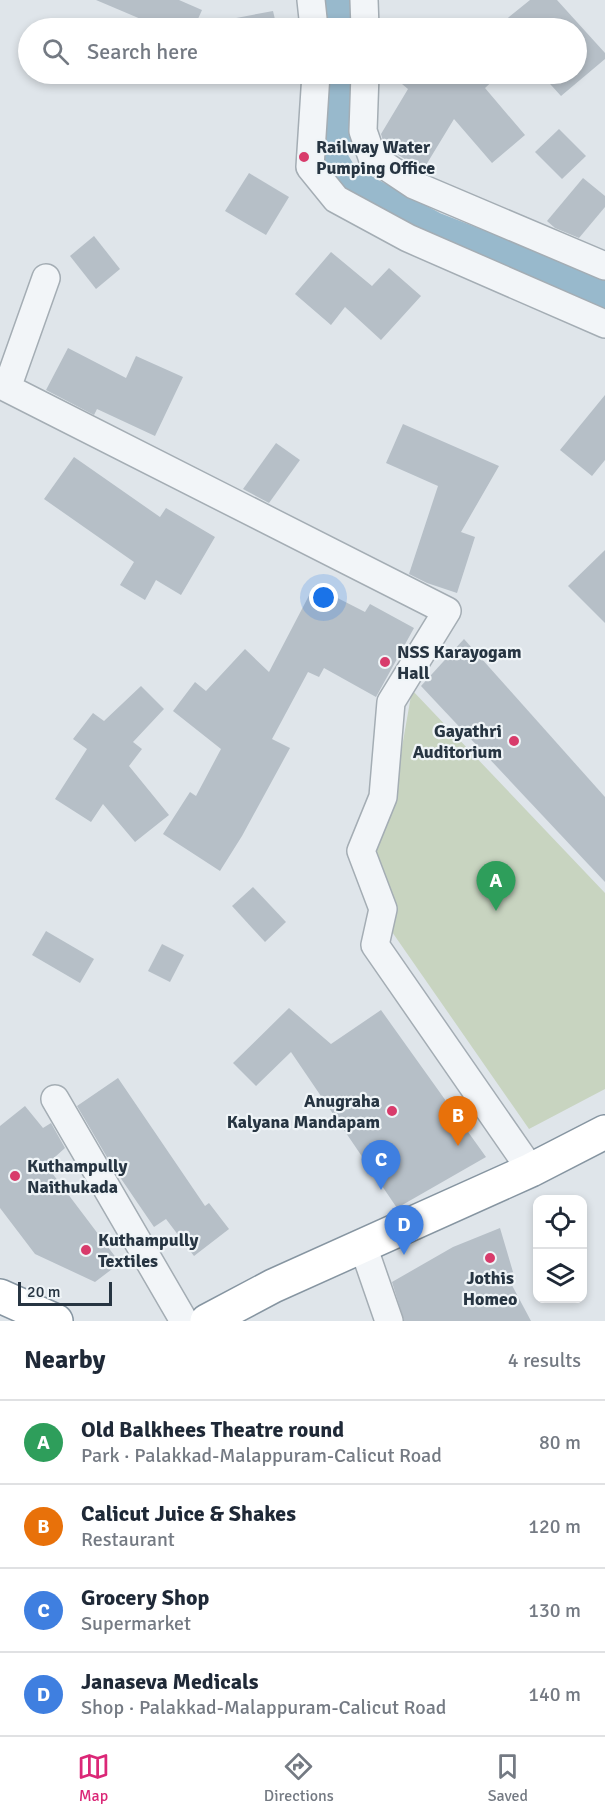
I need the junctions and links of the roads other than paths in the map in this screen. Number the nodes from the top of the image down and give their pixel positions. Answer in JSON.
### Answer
{"nodes":[{"id":1,"x":311,"y":0,"type":"edge"},
{"id":2,"x":364,"y":0,"type":"edge"},
{"id":3,"x":313,"y":18,"type":"edge"},
{"id":4,"x":365,"y":18,"type":"edge"},
{"id":5,"x":315,"y":84,"type":"edge"},
{"id":6,"x":365,"y":84,"type":"edge"},
{"id":7,"x":605,"y":266,"type":"edge"},
{"id":8,"x":46,"y":278,"type":"dead end"},
{"id":9,"x":605,"y":324,"type":"edge"},
{"id":10,"x":55,"y":1099,"type":"dead end"},
{"id":11,"x":605,"y":1132,"type":"edge"},
{"id":12,"x":531,"y":1170,"type":"junction"},
{"id":13,"x":363,"y":1246,"type":"junction"},
{"id":14,"x":0,"y":1296,"type":"edge"},
{"id":15,"x":56,"y":1321,"type":"edge"},
{"id":16,"x":184,"y":1321,"type":"edge"},
{"id":17,"x":207,"y":1321,"type":"edge"},
{"id":18,"x":389,"y":1321,"type":"edge"}],
"edges":[{"from":1,"to":3,"type":"street"},
{"from":2,"to":4,"type":"street"},
{"from":5,"to":9,"type":"street"},
{"from":6,"to":7,"type":"street"},
{"from":8,"to":12,"type":"street"},
{"from":10,"to":16,"type":"street"},
{"from":11,"to":12,"type":"highway"},
{"from":12,"to":13,"type":"highway"},
{"from":13,"to":17,"type":"highway"},
{"from":13,"to":18,"type":"street"},
{"from":14,"to":15,"type":"highway"}]}
